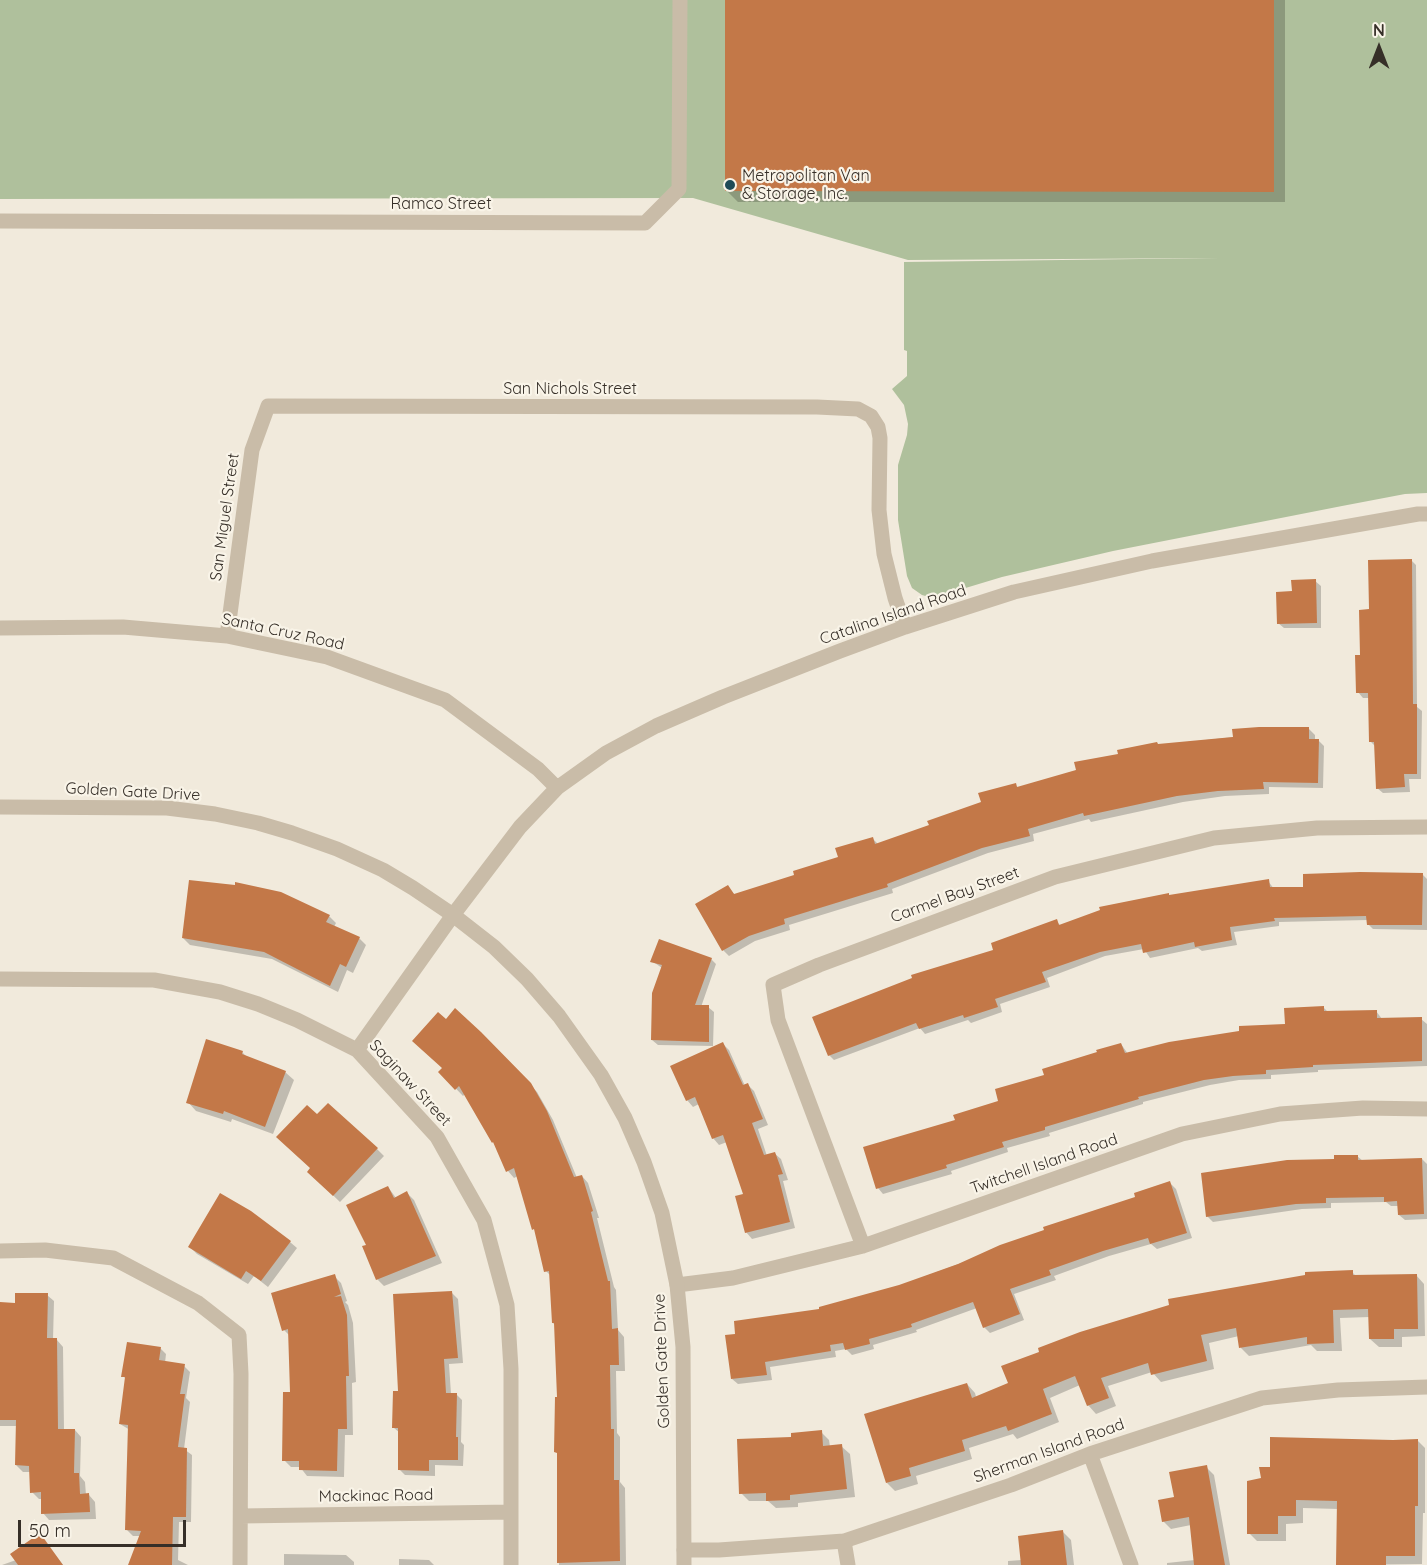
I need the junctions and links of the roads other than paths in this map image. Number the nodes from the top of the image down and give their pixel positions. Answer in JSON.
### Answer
{"nodes":[{"id":1,"x":680,"y":0,"type":"edge"},
{"id":2,"x":0,"y":221,"type":"edge"},
{"id":3,"x":267,"y":406,"type":"joint"},
{"id":4,"x":1427,"y":514,"type":"edge"},
{"id":5,"x":905,"y":627,"type":"junction"},
{"id":6,"x":0,"y":628,"type":"edge"},
{"id":7,"x":227,"y":636,"type":"junction"},
{"id":8,"x":557,"y":788,"type":"junction"},
{"id":9,"x":0,"y":807,"type":"edge"},
{"id":10,"x":1427,"y":827,"type":"edge"},
{"id":11,"x":453,"y":915,"type":"junction"},
{"id":12,"x":0,"y":979,"type":"edge"},
{"id":13,"x":357,"y":1050,"type":"junction"},
{"id":14,"x":1427,"y":1109,"type":"edge"},
{"id":15,"x":863,"y":1246,"type":"junction"},
{"id":16,"x":0,"y":1251,"type":"edge"},
{"id":17,"x":677,"y":1285,"type":"junction"},
{"id":18,"x":1427,"y":1388,"type":"edge"},
{"id":19,"x":1090,"y":1454,"type":"junction"},
{"id":20,"x":511,"y":1512,"type":"junction"},
{"id":21,"x":241,"y":1516,"type":"junction"},
{"id":22,"x":844,"y":1541,"type":"junction"},
{"id":23,"x":684,"y":1558,"type":"edge"},
{"id":24,"x":240,"y":1565,"type":"edge"},
{"id":25,"x":511,"y":1565,"type":"edge"},
{"id":26,"x":848,"y":1565,"type":"edge"},
{"id":27,"x":1131,"y":1565,"type":"edge"}],
"edges":[{"from":1,"to":2,"type":"street","name":"Ramco Street"},
{"from":3,"to":5,"type":"street","name":"San Nichols Street"},
{"from":3,"to":7,"type":"street","name":"San Miguel Street"},
{"from":4,"to":5,"type":"street","name":"Catalina Island Road"},
{"from":5,"to":8,"type":"street","name":"Catalina Island Road"},
{"from":6,"to":7,"type":"street","name":"Santa Cruz Road"},
{"from":7,"to":8,"type":"street","name":"Santa Cruz Road"},
{"from":8,"to":11,"type":"street","name":"Catalina Island Road"},
{"from":9,"to":11,"type":"street","name":"Golden Gate Drive"},
{"from":10,"to":15,"type":"street","name":"Carmel Bay Street"},
{"from":11,"to":13,"type":"street","name":"Catalina Island Road"},
{"from":11,"to":17,"type":"street","name":"Golden Gate Drive"},
{"from":12,"to":13,"type":"street","name":"Saginaw Street"},
{"from":13,"to":20,"type":"street","name":"Saginaw Street"},
{"from":14,"to":15,"type":"street","name":"Twitchell Island Road"},
{"from":15,"to":17,"type":"street","name":"Twitchell Island Road"},
{"from":16,"to":21,"type":"street"},
{"from":17,"to":23,"type":"street","name":"Golden Gate Drive"},
{"from":18,"to":19,"type":"street","name":"Sherman Island Road"},
{"from":19,"to":22,"type":"street","name":"Sherman Island Road"},
{"from":19,"to":27,"type":"street"},
{"from":20,"to":21,"type":"street","name":"Mackinac Road"},
{"from":20,"to":25,"type":"street","name":"Saginaw Street"},
{"from":21,"to":24,"type":"street"},
{"from":22,"to":23,"type":"street","name":"Sherman Island Road"},
{"from":22,"to":26,"type":"street"}]}
